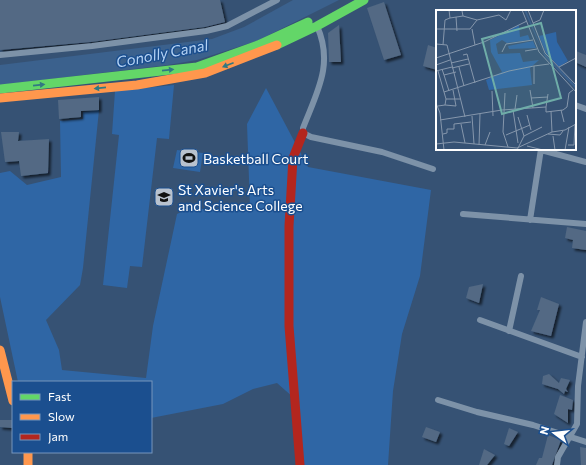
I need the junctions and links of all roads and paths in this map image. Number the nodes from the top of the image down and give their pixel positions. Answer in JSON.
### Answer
{"nodes":[{"id":1,"x":277,"y":0,"type":"edge"},
{"id":2,"x":353,"y":0,"type":"edge"},
{"id":3,"x":364,"y":0,"type":"edge"},
{"id":4,"x":317,"y":26,"type":"junction"},
{"id":5,"x":0,"y":54,"type":"edge"},
{"id":6,"x":0,"y":89,"type":"edge"},
{"id":7,"x":0,"y":98,"type":"edge"},
{"id":8,"x":576,"y":105,"type":"edge"},
{"id":9,"x":586,"y":109,"type":"edge"},
{"id":10,"x":303,"y":133,"type":"junction"},
{"id":11,"x":541,"y":150,"type":"edge"},
{"id":12,"x":544,"y":150,"type":"edge"},
{"id":13,"x":586,"y":162,"type":"edge"},
{"id":14,"x":433,"y":169,"type":"dead end"},
{"id":15,"x":463,"y":214,"type":"dead end"},
{"id":16,"x":530,"y":220,"type":"junction"},
{"id":17,"x":586,"y":224,"type":"edge"},
{"id":18,"x":521,"y":276,"type":"dead end"},
{"id":19,"x":480,"y":320,"type":"dead end"},
{"id":20,"x":586,"y":322,"type":"edge"},
{"id":21,"x":509,"y":330,"type":"junction"},
{"id":22,"x":0,"y":350,"type":"edge"},
{"id":23,"x":582,"y":357,"type":"junction"},
{"id":24,"x":583,"y":376,"type":"edge"},
{"id":25,"x":12,"y":397,"type":"edge"},
{"id":26,"x":438,"y":400,"type":"dead end"},
{"id":27,"x":570,"y":437,"type":"junction"},
{"id":28,"x":586,"y":442,"type":"edge"},
{"id":29,"x":28,"y":453,"type":"edge"},
{"id":30,"x":28,"y":465,"type":"edge"},
{"id":31,"x":300,"y":465,"type":"edge"},
{"id":32,"x":557,"y":465,"type":"edge"}],
"edges":[{"from":1,"to":5,"type":"street"},
{"from":6,"to":2,"type":"main road","one_way":true},
{"from":3,"to":4,"type":"main road"},
{"from":4,"to":7,"type":"main road","one_way":true},
{"from":4,"to":10,"type":"street"},
{"from":8,"to":9,"type":"street"},
{"from":10,"to":14,"type":"street"},
{"from":10,"to":31,"type":"main road"},
{"from":11,"to":16,"type":"street"},
{"from":12,"to":13,"type":"street"},
{"from":15,"to":16,"type":"street"},
{"from":16,"to":17,"type":"street"},
{"from":18,"to":21,"type":"street"},
{"from":19,"to":21,"type":"street"},
{"from":20,"to":23,"type":"street"},
{"from":21,"to":23,"type":"street"},
{"from":22,"to":25,"type":"main road"},
{"from":23,"to":24,"type":"street"},
{"from":24,"to":27,"type":"street"},
{"from":26,"to":27,"type":"street"},
{"from":27,"to":28,"type":"street"},
{"from":27,"to":32,"type":"street"},
{"from":29,"to":30,"type":"main road"}]}
